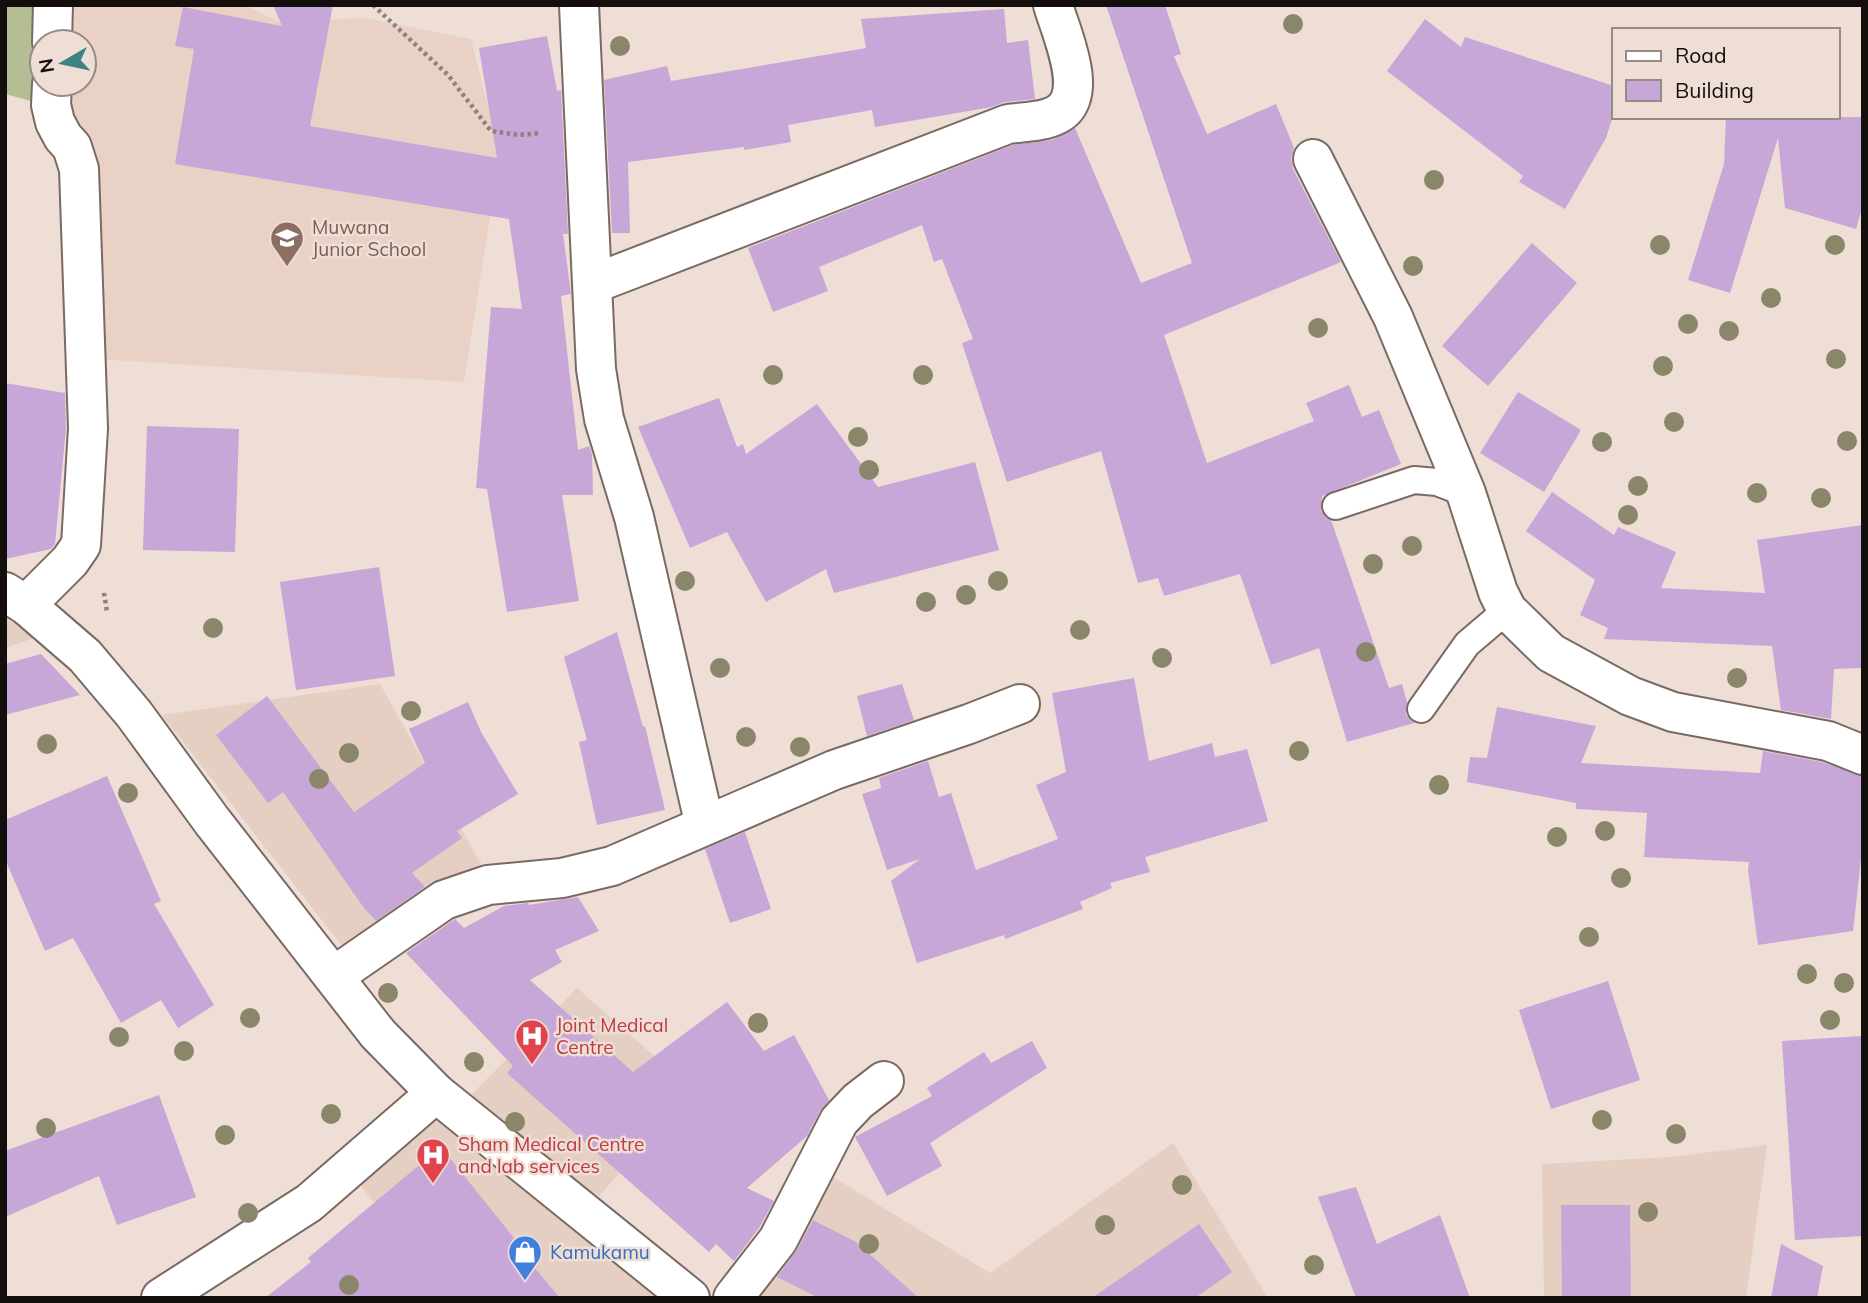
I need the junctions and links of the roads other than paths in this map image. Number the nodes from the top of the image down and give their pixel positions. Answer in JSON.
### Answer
{"nodes":[{"id":1,"x":53,"y":5,"type":"edge"},
{"id":2,"x":579,"y":5,"type":"edge"},
{"id":3,"x":1053,"y":5,"type":"edge"},
{"id":4,"x":52,"y":28,"type":"edge"},
{"id":5,"x":51,"y":98,"type":"edge"},
{"id":6,"x":1313,"y":159,"type":"dead end"},
{"id":7,"x":593,"y":285,"type":"junction"},
{"id":8,"x":1466,"y":493,"type":"junction"},
{"id":9,"x":1336,"y":506,"type":"dead end"},
{"id":10,"x":15,"y":598,"type":"edge"},
{"id":11,"x":1507,"y":610,"type":"junction"},
{"id":12,"x":1020,"y":704,"type":"dead end"},
{"id":13,"x":1421,"y":709,"type":"dead end"},
{"id":14,"x":1863,"y":755,"type":"edge"},
{"id":15,"x":705,"y":826,"type":"junction"},
{"id":16,"x":334,"y":976,"type":"junction"},
{"id":17,"x":884,"y":1081,"type":"dead end"},
{"id":18,"x":436,"y":1093,"type":"junction"},
{"id":19,"x":161,"y":1298,"type":"edge"},
{"id":20,"x":690,"y":1298,"type":"edge"},
{"id":21,"x":733,"y":1298,"type":"edge"}],
"edges":[{"from":1,"to":4,"type":"street"},
{"from":2,"to":7,"type":"street"},
{"from":3,"to":7,"type":"street"},
{"from":5,"to":10,"type":"street"},
{"from":6,"to":8,"type":"street"},
{"from":7,"to":15,"type":"street"},
{"from":8,"to":9,"type":"lane"},
{"from":8,"to":11,"type":"street"},
{"from":10,"to":16,"type":"street"},
{"from":11,"to":13,"type":"lane"},
{"from":11,"to":14,"type":"street"},
{"from":12,"to":15,"type":"street"},
{"from":15,"to":16,"type":"street"},
{"from":16,"to":18,"type":"street"},
{"from":17,"to":21,"type":"street"},
{"from":18,"to":19,"type":"street"},
{"from":18,"to":20,"type":"street"}]}
